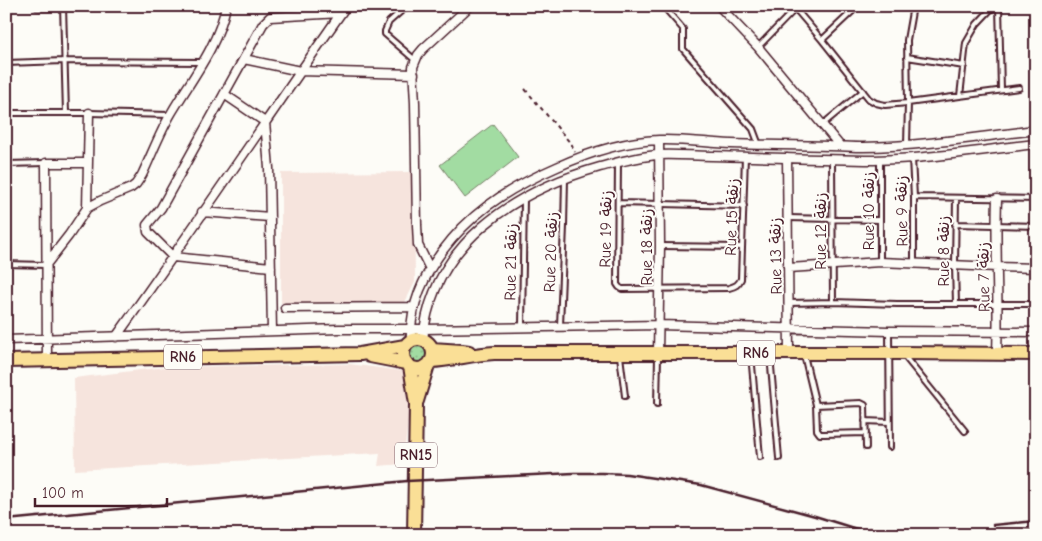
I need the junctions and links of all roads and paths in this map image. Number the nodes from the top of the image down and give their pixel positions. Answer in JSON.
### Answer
{"nodes":[{"id":1,"x":38,"y":6,"type":"edge"},
{"id":2,"x":63,"y":6,"type":"edge"},
{"id":3,"x":81,"y":6,"type":"edge"},
{"id":4,"x":97,"y":6,"type":"edge"},
{"id":5,"x":226,"y":6,"type":"edge"},
{"id":6,"x":346,"y":6,"type":"edge"},
{"id":7,"x":407,"y":6,"type":"edge"},
{"id":8,"x":470,"y":6,"type":"edge"},
{"id":9,"x":663,"y":6,"type":"edge"},
{"id":10,"x":719,"y":6,"type":"edge"},
{"id":11,"x":858,"y":6,"type":"edge"},
{"id":12,"x":913,"y":6,"type":"edge"},
{"id":13,"x":994,"y":6,"type":"edge"},
{"id":14,"x":999,"y":6,"type":"edge"},
{"id":15,"x":795,"y":7,"type":"edge"},
{"id":16,"x":341,"y":13,"type":"junction"},
{"id":17,"x":1036,"y":33,"type":"edge"},
{"id":18,"x":822,"y":40,"type":"junction"},
{"id":19,"x":758,"y":47,"type":"junction"},
{"id":20,"x":908,"y":57,"type":"junction"},
{"id":21,"x":244,"y":59,"type":"junction"},
{"id":22,"x":415,"y":60,"type":"junction"},
{"id":23,"x":64,"y":61,"type":"junction"},
{"id":24,"x":203,"y":62,"type":"junction"},
{"id":25,"x":6,"y":63,"type":"edge"},
{"id":26,"x":964,"y":66,"type":"junction"},
{"id":27,"x":300,"y":71,"type":"junction"},
{"id":28,"x":414,"y":74,"type":"junction"},
{"id":29,"x":1019,"y":88,"type":"dead end"},
{"id":30,"x":525,"y":89,"type":"dead end"},
{"id":31,"x":1001,"y":90,"type":"junction"},
{"id":32,"x":863,"y":91,"type":"junction"},
{"id":33,"x":224,"y":94,"type":"junction"},
{"id":34,"x":960,"y":96,"type":"junction"},
{"id":35,"x":908,"y":103,"type":"junction"},
{"id":36,"x":6,"y":113,"type":"edge"},
{"id":37,"x":66,"y":113,"type":"junction"},
{"id":38,"x":90,"y":113,"type":"junction"},
{"id":39,"x":170,"y":114,"type":"junction"},
{"id":40,"x":265,"y":122,"type":"junction"},
{"id":41,"x":822,"y":124,"type":"junction"},
{"id":42,"x":1036,"y":130,"type":"edge"},
{"id":43,"x":659,"y":140,"type":"junction"},
{"id":44,"x":1036,"y":144,"type":"edge"},
{"id":45,"x":759,"y":145,"type":"junction"},
{"id":46,"x":906,"y":145,"type":"junction"},
{"id":47,"x":840,"y":146,"type":"junction"},
{"id":48,"x":659,"y":155,"type":"junction"},
{"id":49,"x":745,"y":156,"type":"junction"},
{"id":50,"x":578,"y":158,"type":"junction"},
{"id":51,"x":787,"y":158,"type":"junction"},
{"id":52,"x":912,"y":158,"type":"junction"},
{"id":53,"x":832,"y":159,"type":"junction"},
{"id":54,"x":880,"y":159,"type":"junction"},
{"id":55,"x":618,"y":162,"type":"junction"},
{"id":56,"x":46,"y":163,"type":"junction"},
{"id":57,"x":88,"y":163,"type":"junction"},
{"id":58,"x":6,"y":164,"type":"edge"},
{"id":59,"x":565,"y":179,"type":"junction"},
{"id":60,"x":524,"y":197,"type":"junction"},
{"id":61,"x":914,"y":198,"type":"junction"},
{"id":62,"x":956,"y":198,"type":"junction"},
{"id":63,"x":997,"y":199,"type":"junction"},
{"id":64,"x":1036,"y":199,"type":"edge"},
{"id":65,"x":619,"y":203,"type":"junction"},
{"id":66,"x":659,"y":203,"type":"junction"},
{"id":67,"x":744,"y":206,"type":"junction"},
{"id":68,"x":87,"y":208,"type":"junction"},
{"id":69,"x":202,"y":212,"type":"junction"},
{"id":70,"x":270,"y":216,"type":"junction"},
{"id":71,"x":788,"y":218,"type":"junction"},
{"id":72,"x":833,"y":219,"type":"junction"},
{"id":73,"x":880,"y":220,"type":"junction"},
{"id":74,"x":955,"y":224,"type":"junction"},
{"id":75,"x":996,"y":225,"type":"junction"},
{"id":76,"x":1036,"y":226,"type":"edge"},
{"id":77,"x":660,"y":246,"type":"junction"},
{"id":78,"x":742,"y":247,"type":"junction"},
{"id":79,"x":173,"y":257,"type":"junction"},
{"id":80,"x":880,"y":262,"type":"junction"},
{"id":81,"x":914,"y":263,"type":"junction"},
{"id":82,"x":6,"y":264,"type":"edge"},
{"id":83,"x":47,"y":264,"type":"junction"},
{"id":84,"x":955,"y":265,"type":"junction"},
{"id":85,"x":833,"y":266,"type":"junction"},
{"id":86,"x":271,"y":267,"type":"junction"},
{"id":87,"x":997,"y":267,"type":"junction"},
{"id":88,"x":788,"y":268,"type":"junction"},
{"id":89,"x":1036,"y":268,"type":"edge"},
{"id":90,"x":430,"y":269,"type":"junction"},
{"id":91,"x":659,"y":288,"type":"junction"},
{"id":92,"x":833,"y":302,"type":"junction"},
{"id":93,"x":789,"y":303,"type":"junction"},
{"id":94,"x":956,"y":304,"type":"junction"},
{"id":95,"x":998,"y":304,"type":"junction"},
{"id":96,"x":1036,"y":304,"type":"edge"},
{"id":97,"x":412,"y":307,"type":"dead end"},
{"id":98,"x":285,"y":308,"type":"dead end"},
{"id":99,"x":659,"y":325,"type":"junction"},
{"id":100,"x":522,"y":326,"type":"junction"},
{"id":101,"x":560,"y":326,"type":"junction"},
{"id":102,"x":789,"y":329,"type":"junction"},
{"id":103,"x":272,"y":331,"type":"junction"},
{"id":104,"x":889,"y":331,"type":"junction"},
{"id":105,"x":998,"y":332,"type":"junction"},
{"id":106,"x":1036,"y":332,"type":"edge"},
{"id":107,"x":116,"y":337,"type":"junction"},
{"id":108,"x":47,"y":339,"type":"junction"},
{"id":109,"x":6,"y":340,"type":"edge"},
{"id":110,"x":421,"y":345,"type":"junction"},
{"id":111,"x":751,"y":352,"type":"junction"},
{"id":112,"x":620,"y":353,"type":"junction"},
{"id":113,"x":658,"y":353,"type":"junction"},
{"id":114,"x":770,"y":353,"type":"junction"},
{"id":115,"x":789,"y":353,"type":"junction"},
{"id":116,"x":804,"y":353,"type":"junction"},
{"id":117,"x":895,"y":353,"type":"junction"},
{"id":118,"x":360,"y":354,"type":"junction"},
{"id":119,"x":997,"y":354,"type":"junction"},
{"id":120,"x":1036,"y":354,"type":"edge"},
{"id":121,"x":6,"y":361,"type":"edge"},
{"id":122,"x":47,"y":361,"type":"junction"},
{"id":123,"x":408,"y":364,"type":"junction"},
{"id":124,"x":625,"y":396,"type":"dead end"},
{"id":125,"x":416,"y":404,"type":"junction"},
{"id":126,"x":657,"y":404,"type":"dead end"},
{"id":127,"x":816,"y":405,"type":"junction"},
{"id":128,"x":865,"y":421,"type":"junction"},
{"id":129,"x":889,"y":422,"type":"junction"},
{"id":130,"x":965,"y":431,"type":"dead end"},
{"id":131,"x":866,"y":433,"type":"junction"},
{"id":132,"x":866,"y":447,"type":"dead end"},
{"id":133,"x":890,"y":448,"type":"dead end"},
{"id":134,"x":760,"y":457,"type":"dead end"},
{"id":135,"x":778,"y":458,"type":"dead end"},
{"id":136,"x":414,"y":535,"type":"edge"}],
"edges":[{"from":1,"to":2,"type":"street"},
{"from":2,"to":3,"type":"street"},
{"from":2,"to":23,"type":"lane"},
{"from":3,"to":4,"type":"street"},
{"from":5,"to":24,"type":"street"},
{"from":6,"to":16,"type":"street"},
{"from":7,"to":22,"type":"lane"},
{"from":8,"to":22,"type":"street"},
{"from":9,"to":45,"type":"lane"},
{"from":10,"to":19,"type":"street"},
{"from":11,"to":18,"type":"lane"},
{"from":12,"to":20,"type":"lane"},
{"from":13,"to":26,"type":"lane"},
{"from":14,"to":31,"type":"lane"},
{"from":15,"to":18,"type":"lane"},
{"from":15,"to":19,"type":"lane"},
{"from":16,"to":21,"type":"street"},
{"from":16,"to":27,"type":"street"},
{"from":17,"to":42,"type":"lane"},
{"from":18,"to":32,"type":"lane"},
{"from":19,"to":41,"type":"street"},
{"from":20,"to":26,"type":"lane"},
{"from":20,"to":35,"type":"lane"},
{"from":21,"to":27,"type":"street"},
{"from":21,"to":33,"type":"street"},
{"from":22,"to":28,"type":"street"},
{"from":23,"to":24,"type":"lane"},
{"from":23,"to":25,"type":"lane"},
{"from":23,"to":37,"type":"lane"},
{"from":24,"to":39,"type":"street"},
{"from":26,"to":34,"type":"lane"},
{"from":27,"to":28,"type":"street"},
{"from":27,"to":40,"type":"street"},
{"from":28,"to":90,"type":"street"},
{"from":29,"to":31,"type":"lane"},
{"from":30,"to":50,"type":"path"},
{"from":31,"to":34,"type":"lane"},
{"from":32,"to":35,"type":"lane"},
{"from":32,"to":41,"type":"lane"},
{"from":33,"to":40,"type":"street"},
{"from":33,"to":79,"type":"street"},
{"from":34,"to":35,"type":"lane"},
{"from":35,"to":46,"type":"lane"},
{"from":36,"to":37,"type":"lane"},
{"from":37,"to":38,"type":"lane"},
{"from":38,"to":39,"type":"lane"},
{"from":38,"to":57,"type":"street"},
{"from":39,"to":68,"type":"street"},
{"from":40,"to":69,"type":"street"},
{"from":40,"to":70,"type":"street"},
{"from":41,"to":47,"type":"street"},
{"from":42,"to":46,"type":"street"},
{"from":43,"to":45,"type":"street"},
{"from":43,"to":48,"type":"street","name":"Rue 18 زنقة"},
{"from":43,"to":50,"type":"street"},
{"from":44,"to":52,"type":"street"},
{"from":45,"to":47,"type":"street"},
{"from":46,"to":47,"type":"street"},
{"from":48,"to":49,"type":"street"},
{"from":48,"to":55,"type":"street"},
{"from":48,"to":66,"type":"street","name":"Rue 18 زنقة"},
{"from":49,"to":51,"type":"street"},
{"from":49,"to":67,"type":"lane","name":"Rue 15 زنقة"},
{"from":50,"to":90,"type":"street"},
{"from":51,"to":53,"type":"street"},
{"from":51,"to":71,"type":"street","name":"Rue 13 زنقة"},
{"from":52,"to":54,"type":"street"},
{"from":52,"to":61,"type":"lane","name":"Rue 9 زنقة"},
{"from":53,"to":54,"type":"street"},
{"from":53,"to":72,"type":"lane","name":"Rue 12 زنقة"},
{"from":54,"to":73,"type":"lane","name":"Rue 10 زنقة"},
{"from":55,"to":59,"type":"street"},
{"from":55,"to":65,"type":"lane","name":"Rue 19 زنقة"},
{"from":56,"to":57,"type":"street"},
{"from":56,"to":58,"type":"lane"},
{"from":56,"to":83,"type":"street"},
{"from":57,"to":68,"type":"street"},
{"from":59,"to":60,"type":"street"},
{"from":59,"to":101,"type":"lane","name":"Rue 20 زنقة"},
{"from":60,"to":100,"type":"lane","name":"Rue 21 زنقة"},
{"from":60,"to":110,"type":"street"},
{"from":61,"to":62,"type":"lane"},
{"from":61,"to":81,"type":"lane","name":"Rue 9 زنقة"},
{"from":62,"to":63,"type":"lane"},
{"from":62,"to":74,"type":"lane","name":"Rue 8 زنقة"},
{"from":63,"to":64,"type":"lane"},
{"from":63,"to":75,"type":"street","name":"Rue 7 زنقة"},
{"from":65,"to":66,"type":"lane"},
{"from":65,"to":91,"type":"lane","name":"Rue 19 زنقة"},
{"from":66,"to":67,"type":"lane"},
{"from":66,"to":77,"type":"street","name":"Rue 18 زنقة"},
{"from":67,"to":78,"type":"lane","name":"Rue 15 زنقة"},
{"from":68,"to":83,"type":"street"},
{"from":69,"to":70,"type":"street"},
{"from":69,"to":79,"type":"street"},
{"from":70,"to":86,"type":"street"},
{"from":71,"to":72,"type":"lane"},
{"from":71,"to":88,"type":"street","name":"Rue 13 زنقة"},
{"from":72,"to":73,"type":"lane"},
{"from":72,"to":85,"type":"lane","name":"Rue 12 زنقة"},
{"from":73,"to":80,"type":"lane","name":"Rue 10 زنقة"},
{"from":74,"to":75,"type":"lane"},
{"from":74,"to":84,"type":"lane","name":"Rue 8 زنقة"},
{"from":75,"to":76,"type":"lane"},
{"from":75,"to":87,"type":"street","name":"Rue 7 زنقة"},
{"from":77,"to":78,"type":"lane"},
{"from":77,"to":91,"type":"street","name":"Rue 18 زنقة"},
{"from":78,"to":91,"type":"lane","name":"Rue 15 زنقة"},
{"from":79,"to":86,"type":"street"},
{"from":79,"to":107,"type":"street"},
{"from":80,"to":81,"type":"street"},
{"from":80,"to":85,"type":"street"},
{"from":81,"to":84,"type":"street"},
{"from":82,"to":83,"type":"lane"},
{"from":83,"to":108,"type":"street"},
{"from":84,"to":87,"type":"street"},
{"from":84,"to":94,"type":"lane","name":"Rue 8 زنقة"},
{"from":85,"to":88,"type":"street"},
{"from":85,"to":92,"type":"lane","name":"Rue 12 زنقة"},
{"from":86,"to":103,"type":"street"},
{"from":87,"to":89,"type":"street"},
{"from":87,"to":95,"type":"street","name":"Rue 7 زنقة"},
{"from":88,"to":93,"type":"street","name":"Rue 13 زنقة"},
{"from":90,"to":110,"type":"street"},
{"from":91,"to":99,"type":"street","name":"Rue 18 زنقة"},
{"from":92,"to":93,"type":"lane"},
{"from":92,"to":94,"type":"lane"},
{"from":93,"to":102,"type":"street","name":"Rue 13 زنقة"},
{"from":94,"to":95,"type":"lane"},
{"from":95,"to":96,"type":"lane"},
{"from":95,"to":105,"type":"street","name":"Rue 7 زنقة"},
{"from":97,"to":98,"type":"street"},
{"from":99,"to":101,"type":"street"},
{"from":99,"to":102,"type":"street"},
{"from":99,"to":113,"type":"street","name":"Rue 18 زنقة"},
{"from":100,"to":101,"type":"street"},
{"from":100,"to":110,"type":"street"},
{"from":102,"to":104,"type":"street"},
{"from":102,"to":115,"type":"street","name":"Rue 13 زنقة"},
{"from":103,"to":107,"type":"street"},
{"from":103,"to":110,"type":"street"},
{"from":104,"to":105,"type":"street"},
{"from":104,"to":117,"type":"lane"},
{"from":105,"to":106,"type":"street"},
{"from":105,"to":119,"type":"street","name":"Rue 7 زنقة"},
{"from":107,"to":108,"type":"street"},
{"from":108,"to":109,"type":"street"},
{"from":108,"to":122,"type":"street"},
{"from":110,"to":112,"type":"main road","number":"RN6"},
{"from":110,"to":118,"type":"main road","number":"RN6"},
{"from":110,"to":123,"type":"main road"},
{"from":110,"to":123,"type":"main road","number":"RN6"},
{"from":110,"to":125,"type":"main road","number":"RN15"},
{"from":111,"to":113,"type":"main road","number":"RN6"},
{"from":111,"to":114,"type":"main road","number":"RN6"},
{"from":111,"to":134,"type":"lane"},
{"from":112,"to":113,"type":"main road","number":"RN6"},
{"from":112,"to":124,"type":"lane"},
{"from":113,"to":126,"type":"lane"},
{"from":114,"to":115,"type":"main road","number":"RN6"},
{"from":114,"to":135,"type":"lane"},
{"from":115,"to":116,"type":"main road","number":"RN6"},
{"from":116,"to":117,"type":"main road","number":"RN6"},
{"from":116,"to":127,"type":"lane"},
{"from":117,"to":119,"type":"main road","number":"RN6"},
{"from":117,"to":129,"type":"lane"},
{"from":117,"to":130,"type":"lane"},
{"from":118,"to":122,"type":"main road","number":"RN6"},
{"from":118,"to":123,"type":"main road","number":"RN6"},
{"from":119,"to":120,"type":"main road","number":"RN6"},
{"from":121,"to":122,"type":"main road","number":"RN6"},
{"from":123,"to":125,"type":"main road","number":"RN15"},
{"from":125,"to":136,"type":"main road","number":"RN15"},
{"from":127,"to":128,"type":"lane"},
{"from":127,"to":131,"type":"lane"},
{"from":128,"to":129,"type":"lane"},
{"from":128,"to":131,"type":"lane"},
{"from":129,"to":133,"type":"lane"},
{"from":131,"to":132,"type":"lane"}]}
